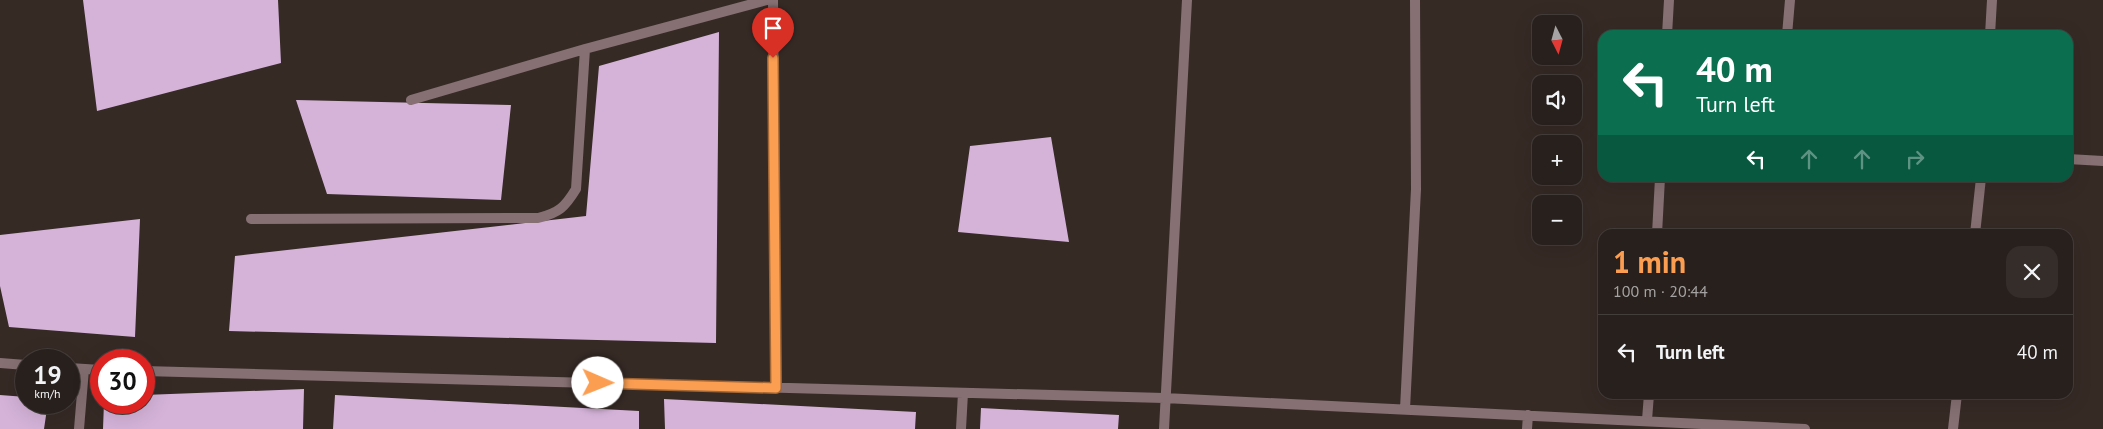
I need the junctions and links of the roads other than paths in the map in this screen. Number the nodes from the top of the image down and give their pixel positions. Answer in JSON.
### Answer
{"nodes":[{"id":1,"x":767,"y":0,"type":"edge"},
{"id":2,"x":773,"y":0,"type":"edge"},
{"id":3,"x":1187,"y":0,"type":"edge"},
{"id":4,"x":1415,"y":0,"type":"edge"},
{"id":5,"x":1669,"y":0,"type":"edge"},
{"id":6,"x":1790,"y":0,"type":"edge"},
{"id":7,"x":1992,"y":0,"type":"edge"},
{"id":8,"x":1667,"y":30,"type":"edge"},
{"id":9,"x":1787,"y":30,"type":"edge"},
{"id":10,"x":1990,"y":30,"type":"edge"},
{"id":11,"x":586,"y":49,"type":"junction"},
{"id":12,"x":411,"y":100,"type":"dead end"},
{"id":13,"x":2073,"y":159,"type":"edge"},
{"id":14,"x":2103,"y":161,"type":"edge"},
{"id":15,"x":1660,"y":182,"type":"edge"},
{"id":16,"x":1981,"y":182,"type":"edge"},
{"id":17,"x":251,"y":218,"type":"dead end"},
{"id":18,"x":1657,"y":229,"type":"edge"},
{"id":19,"x":1976,"y":229,"type":"edge"},
{"id":20,"x":0,"y":363,"type":"edge"},
{"id":21,"x":15,"y":364,"type":"edge"},
{"id":22,"x":80,"y":369,"type":"edge"},
{"id":23,"x":84,"y":369,"type":"junction"},
{"id":24,"x":90,"y":369,"type":"edge"},
{"id":25,"x":155,"y":371,"type":"edge"},
{"id":26,"x":776,"y":388,"type":"junction"},
{"id":27,"x":963,"y":393,"type":"junction"},
{"id":28,"x":1164,"y":398,"type":"junction"},
{"id":29,"x":1649,"y":399,"type":"edge"},
{"id":30,"x":1956,"y":399,"type":"edge"},
{"id":31,"x":1405,"y":409,"type":"junction"},
{"id":32,"x":1528,"y":415,"type":"junction"},
{"id":33,"x":1647,"y":420,"type":"junction"},
{"id":34,"x":78,"y":429,"type":"edge"},
{"id":35,"x":961,"y":429,"type":"edge"},
{"id":36,"x":1164,"y":429,"type":"edge"},
{"id":37,"x":1527,"y":429,"type":"edge"},
{"id":38,"x":1797,"y":429,"type":"edge"},
{"id":39,"x":1805,"y":429,"type":"edge"},
{"id":40,"x":1953,"y":429,"type":"edge"}],
"edges":[{"from":1,"to":11,"type":"street"},
{"from":2,"to":26,"type":"street"},
{"from":3,"to":28,"type":"street"},
{"from":4,"to":31,"type":"street"},
{"from":5,"to":8,"type":"street"},
{"from":6,"to":9,"type":"street"},
{"from":7,"to":10,"type":"street"},
{"from":11,"to":12,"type":"street"},
{"from":11,"to":17,"type":"street"},
{"from":13,"to":14,"type":"street"},
{"from":15,"to":18,"type":"street"},
{"from":16,"to":19,"type":"street"},
{"from":20,"to":21,"type":"street"},
{"from":22,"to":23,"type":"street"},
{"from":23,"to":24,"type":"street"},
{"from":23,"to":34,"type":"street"},
{"from":25,"to":26,"type":"street"},
{"from":26,"to":27,"type":"street"},
{"from":27,"to":28,"type":"street"},
{"from":27,"to":35,"type":"street"},
{"from":28,"to":31,"type":"street"},
{"from":28,"to":36,"type":"street"},
{"from":29,"to":33,"type":"street"},
{"from":30,"to":40,"type":"street"},
{"from":31,"to":32,"type":"street"},
{"from":32,"to":33,"type":"street"},
{"from":32,"to":37,"type":"street"},
{"from":33,"to":38,"type":"street"},
{"from":38,"to":39,"type":"street"}]}
